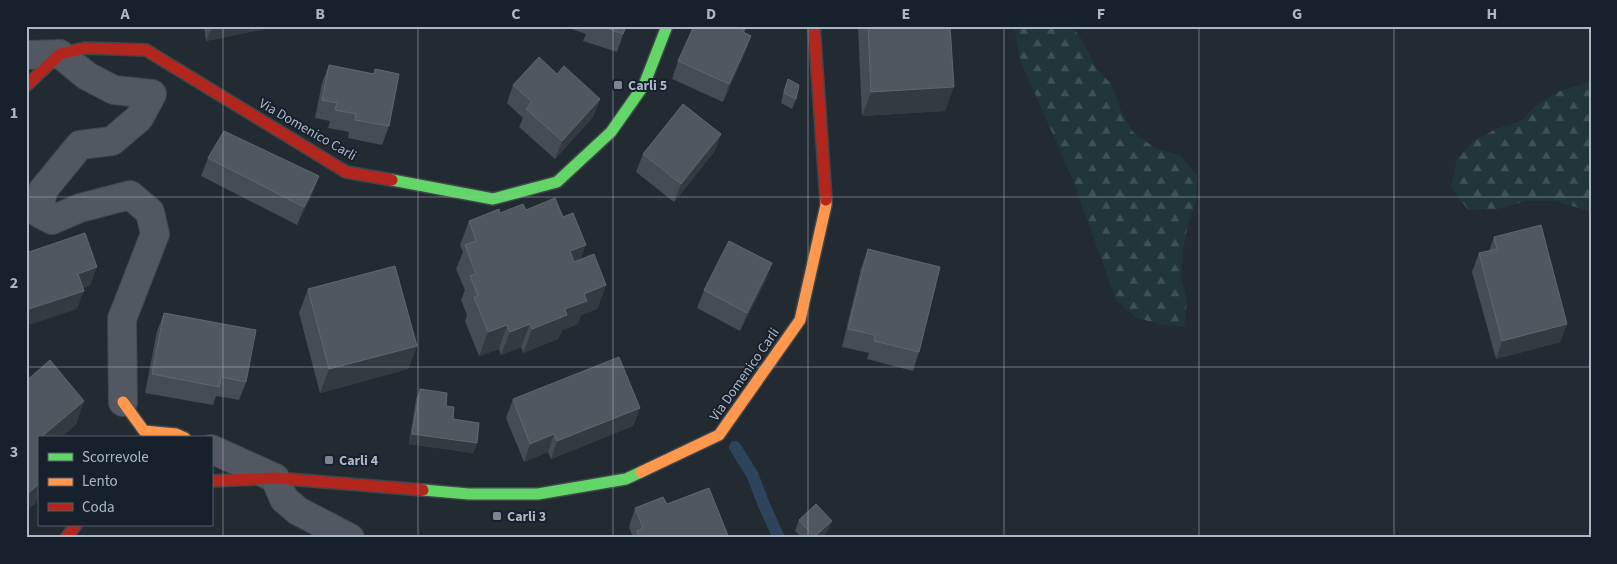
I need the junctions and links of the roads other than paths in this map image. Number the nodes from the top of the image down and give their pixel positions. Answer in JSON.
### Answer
{"nodes":[{"id":1,"x":667,"y":26,"type":"edge"},
{"id":2,"x":814,"y":26,"type":"edge"},
{"id":3,"x":60,"y":54,"type":"junction"},
{"id":4,"x":26,"y":55,"type":"edge"},
{"id":5,"x":26,"y":86,"type":"edge"},
{"id":6,"x":123,"y":402,"type":"joint"},
{"id":7,"x":180,"y":436,"type":"edge"},
{"id":8,"x":212,"y":449,"type":"edge"},
{"id":9,"x":275,"y":478,"type":"junction"},
{"id":10,"x":212,"y":481,"type":"edge"},
{"id":11,"x":75,"y":526,"type":"edge"},
{"id":12,"x":66,"y":538,"type":"edge"},
{"id":13,"x":350,"y":538,"type":"edge"}],
"edges":[{"from":1,"to":3,"type":"street","name":"Via Domenico Carli"},
{"from":2,"to":9,"type":"street","name":"Via Domenico Carli"},
{"from":3,"to":4,"type":"street"},
{"from":3,"to":5,"type":"street","name":"Via Domenico Carli"},
{"from":3,"to":6,"type":"street"},
{"from":6,"to":7,"type":"street"},
{"from":8,"to":9,"type":"street"},
{"from":9,"to":10,"type":"street","name":"Via Domenico Carli"},
{"from":9,"to":13,"type":"street"},
{"from":11,"to":12,"type":"street"}]}
